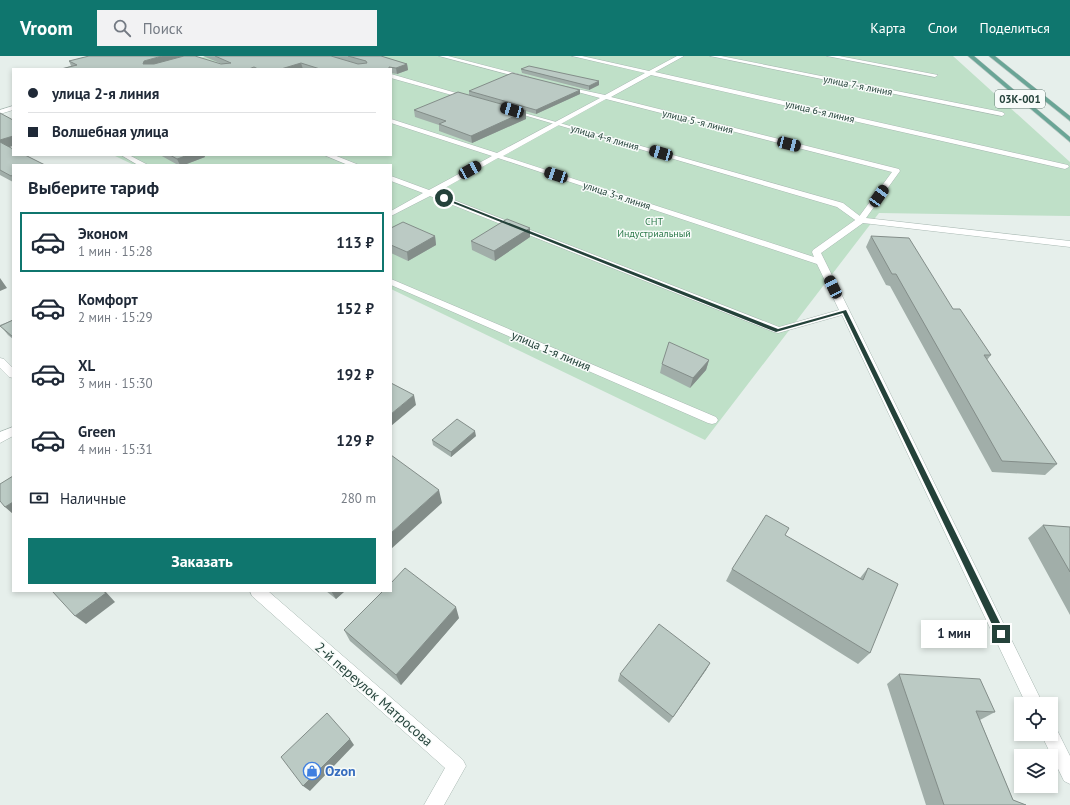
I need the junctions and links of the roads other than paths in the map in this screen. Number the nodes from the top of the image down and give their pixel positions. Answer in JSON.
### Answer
{"nodes":[{"id":1,"x":442,"y":56,"type":"edge"},
{"id":2,"x":575,"y":56,"type":"edge"},
{"id":3,"x":680,"y":56,"type":"edge"},
{"id":4,"x":713,"y":56,"type":"edge"},
{"id":5,"x":830,"y":56,"type":"edge"},
{"id":6,"x":971,"y":56,"type":"edge"},
{"id":7,"x":992,"y":56,"type":"edge"},
{"id":8,"x":649,"y":72,"type":"junction"},
{"id":9,"x":935,"y":75,"type":"dead end"},
{"id":10,"x":392,"y":76,"type":"edge"},
{"id":11,"x":530,"y":78,"type":"edge"},
{"id":12,"x":560,"y":86,"type":"edge"},
{"id":13,"x":604,"y":97,"type":"junction"},
{"id":14,"x":474,"y":100,"type":"edge"},
{"id":15,"x":12,"y":108,"type":"edge"},
{"id":16,"x":504,"y":108,"type":"edge"},
{"id":17,"x":0,"y":112,"type":"edge"},
{"id":18,"x":1002,"y":114,"type":"dead end"},
{"id":19,"x":1070,"y":118,"type":"edge"},
{"id":20,"x":392,"y":121,"type":"edge"},
{"id":21,"x":557,"y":123,"type":"junction"},
{"id":22,"x":1070,"y":140,"type":"edge"},
{"id":23,"x":497,"y":155,"type":"junction"},
{"id":24,"x":126,"y":156,"type":"edge"},
{"id":25,"x":330,"y":156,"type":"edge"},
{"id":26,"x":142,"y":164,"type":"edge"},
{"id":27,"x":352,"y":164,"type":"edge"},
{"id":28,"x":1065,"y":167,"type":"dead end"},
{"id":29,"x":392,"y":178,"type":"edge"},
{"id":30,"x":430,"y":192,"type":"junction"},
{"id":31,"x":392,"y":213,"type":"edge"},
{"id":32,"x":861,"y":220,"type":"junction"},
{"id":33,"x":1070,"y":244,"type":"edge"},
{"id":34,"x":818,"y":257,"type":"junction"},
{"id":35,"x":392,"y":282,"type":"edge"},
{"id":36,"x":845,"y":311,"type":"junction"},
{"id":37,"x":0,"y":362,"type":"edge"},
{"id":38,"x":12,"y":373,"type":"edge"},
{"id":39,"x":712,"y":420,"type":"dead end"},
{"id":40,"x":12,"y":432,"type":"edge"},
{"id":41,"x":0,"y":438,"type":"edge"},
{"id":42,"x":258,"y":592,"type":"edge"},
{"id":43,"x":1032,"y":697,"type":"edge"},
{"id":44,"x":1053,"y":741,"type":"edge"},
{"id":45,"x":1070,"y":775,"type":"edge"},
{"id":46,"x":433,"y":805,"type":"edge"}],
"edges":[{"from":1,"to":11,"type":"street"},
{"from":2,"to":8,"type":"street","name":"улица 6-я линия"},
{"from":3,"to":8,"type":"street"},
{"from":4,"to":18,"type":"street","name":"улица 7-я линия"},
{"from":5,"to":9,"type":"street"},
{"from":6,"to":22,"type":"main road","number":"03К-001"},
{"from":7,"to":19,"type":"main road","number":"03К-001"},
{"from":8,"to":13,"type":"street"},
{"from":8,"to":28,"type":"street","name":"улица 6-я линия"},
{"from":10,"to":14,"type":"lane"},
{"from":12,"to":13,"type":"street","name":"улица 5 -я линия"},
{"from":13,"to":21,"type":"street"},
{"from":13,"to":32,"type":"street","name":"улица 5 -я линия"},
{"from":15,"to":17,"type":"street"},
{"from":16,"to":21,"type":"lane","name":"улица 4-я линия"},
{"from":20,"to":23,"type":"street","name":"улица 3-я линия"},
{"from":21,"to":23,"type":"street"},
{"from":21,"to":32,"type":"lane","name":"улица 4-я линия"},
{"from":23,"to":30,"type":"street"},
{"from":23,"to":34,"type":"street","name":"улица 3-я линия"},
{"from":24,"to":26,"type":"street"},
{"from":25,"to":27,"type":"street"},
{"from":29,"to":30,"type":"street"},
{"from":30,"to":31,"type":"street"},
{"from":30,"to":36,"type":"street"},
{"from":32,"to":33,"type":"street"},
{"from":32,"to":34,"type":"street"},
{"from":34,"to":36,"type":"street"},
{"from":35,"to":39,"type":"street","name":"улица 1-я линия"},
{"from":36,"to":43,"type":"street"},
{"from":37,"to":38,"type":"street"},
{"from":40,"to":41,"type":"street"},
{"from":42,"to":46,"type":"street","name":"2-й переулок Матросова"},
{"from":44,"to":45,"type":"street"}]}
